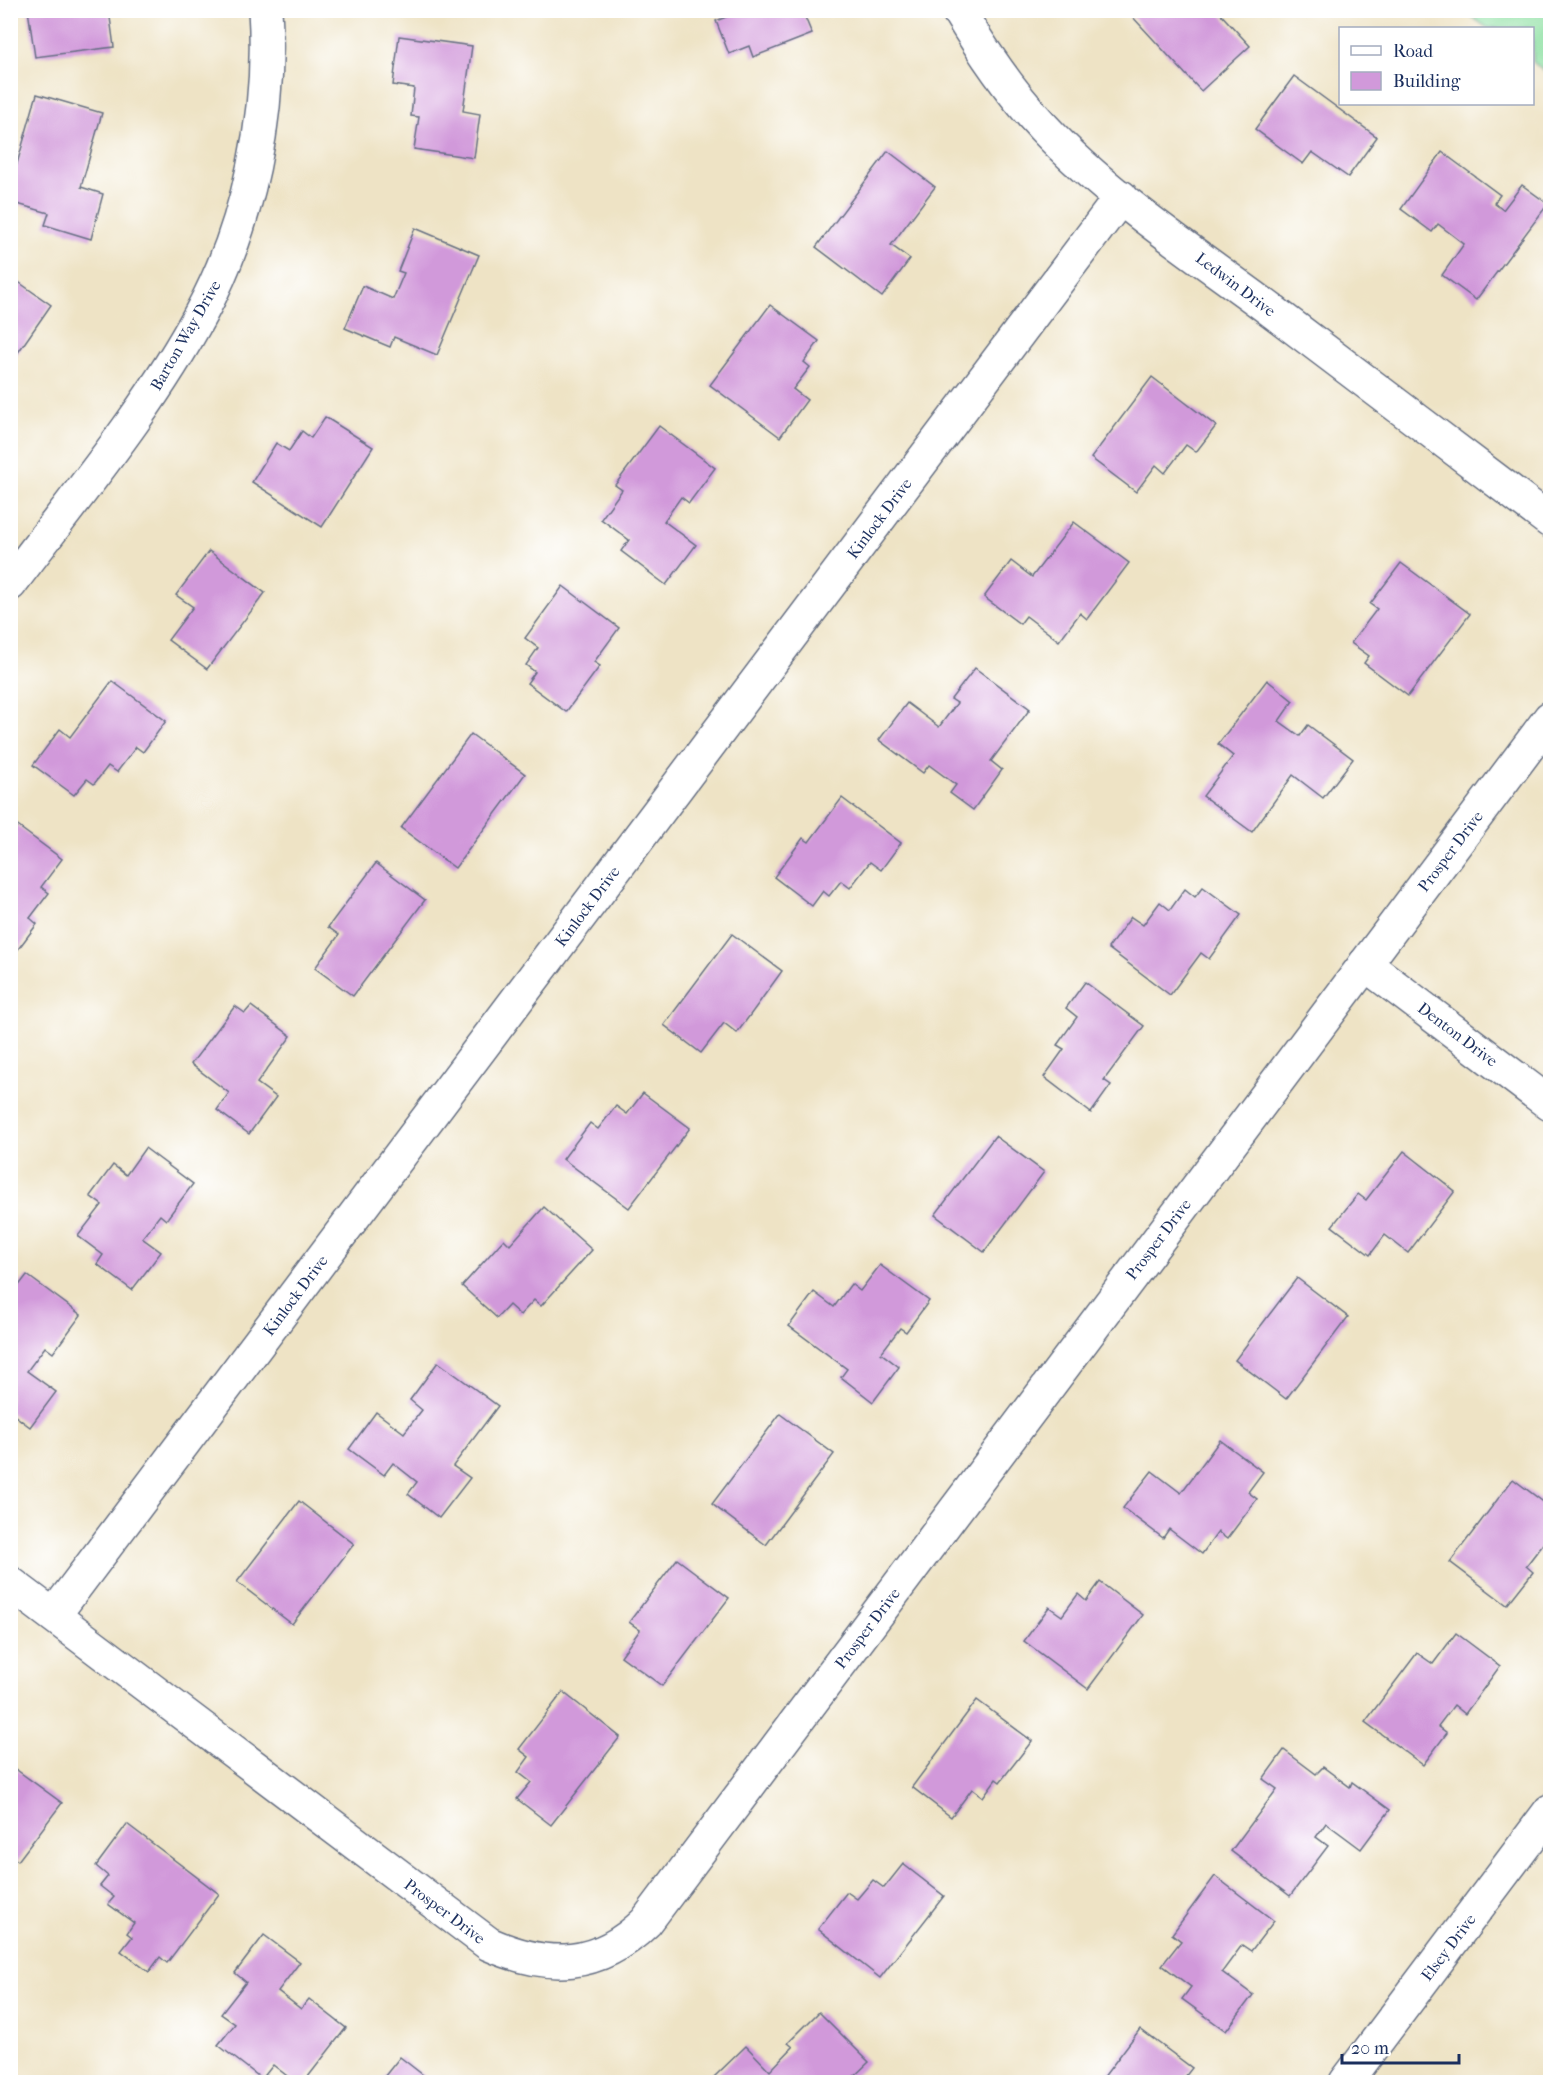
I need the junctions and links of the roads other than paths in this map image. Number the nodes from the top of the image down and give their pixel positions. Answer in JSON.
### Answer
{"nodes":[{"id":1,"x":265,"y":10,"type":"edge"},
{"id":2,"x":958,"y":10,"type":"edge"},
{"id":3,"x":1121,"y":197,"type":"junction"},
{"id":4,"x":1551,"y":521,"type":"edge"},
{"id":5,"x":10,"y":584,"type":"edge"},
{"id":6,"x":1551,"y":718,"type":"edge"},
{"id":7,"x":1365,"y":964,"type":"junction"},
{"id":8,"x":1551,"y":1104,"type":"edge"},
{"id":9,"x":10,"y":1583,"type":"edge"},
{"id":10,"x":54,"y":1616,"type":"junction"},
{"id":11,"x":1551,"y":1811,"type":"edge"},
{"id":12,"x":1346,"y":2082,"type":"edge"}],
"edges":[{"from":1,"to":5,"type":"street","name":"Barton Way Drive"},
{"from":2,"to":3,"type":"street","name":"Ledwin Drive"},
{"from":3,"to":4,"type":"street","name":"Ledwin Drive"},
{"from":3,"to":10,"type":"street","name":"Kinlock Drive"},
{"from":6,"to":7,"type":"street","name":"Prosper Drive"},
{"from":7,"to":8,"type":"street","name":"Denton Drive"},
{"from":7,"to":10,"type":"street","name":"Prosper Drive"},
{"from":9,"to":10,"type":"street","name":"Prosper Drive"},
{"from":11,"to":12,"type":"street","name":"Elsey Drive"}]}
